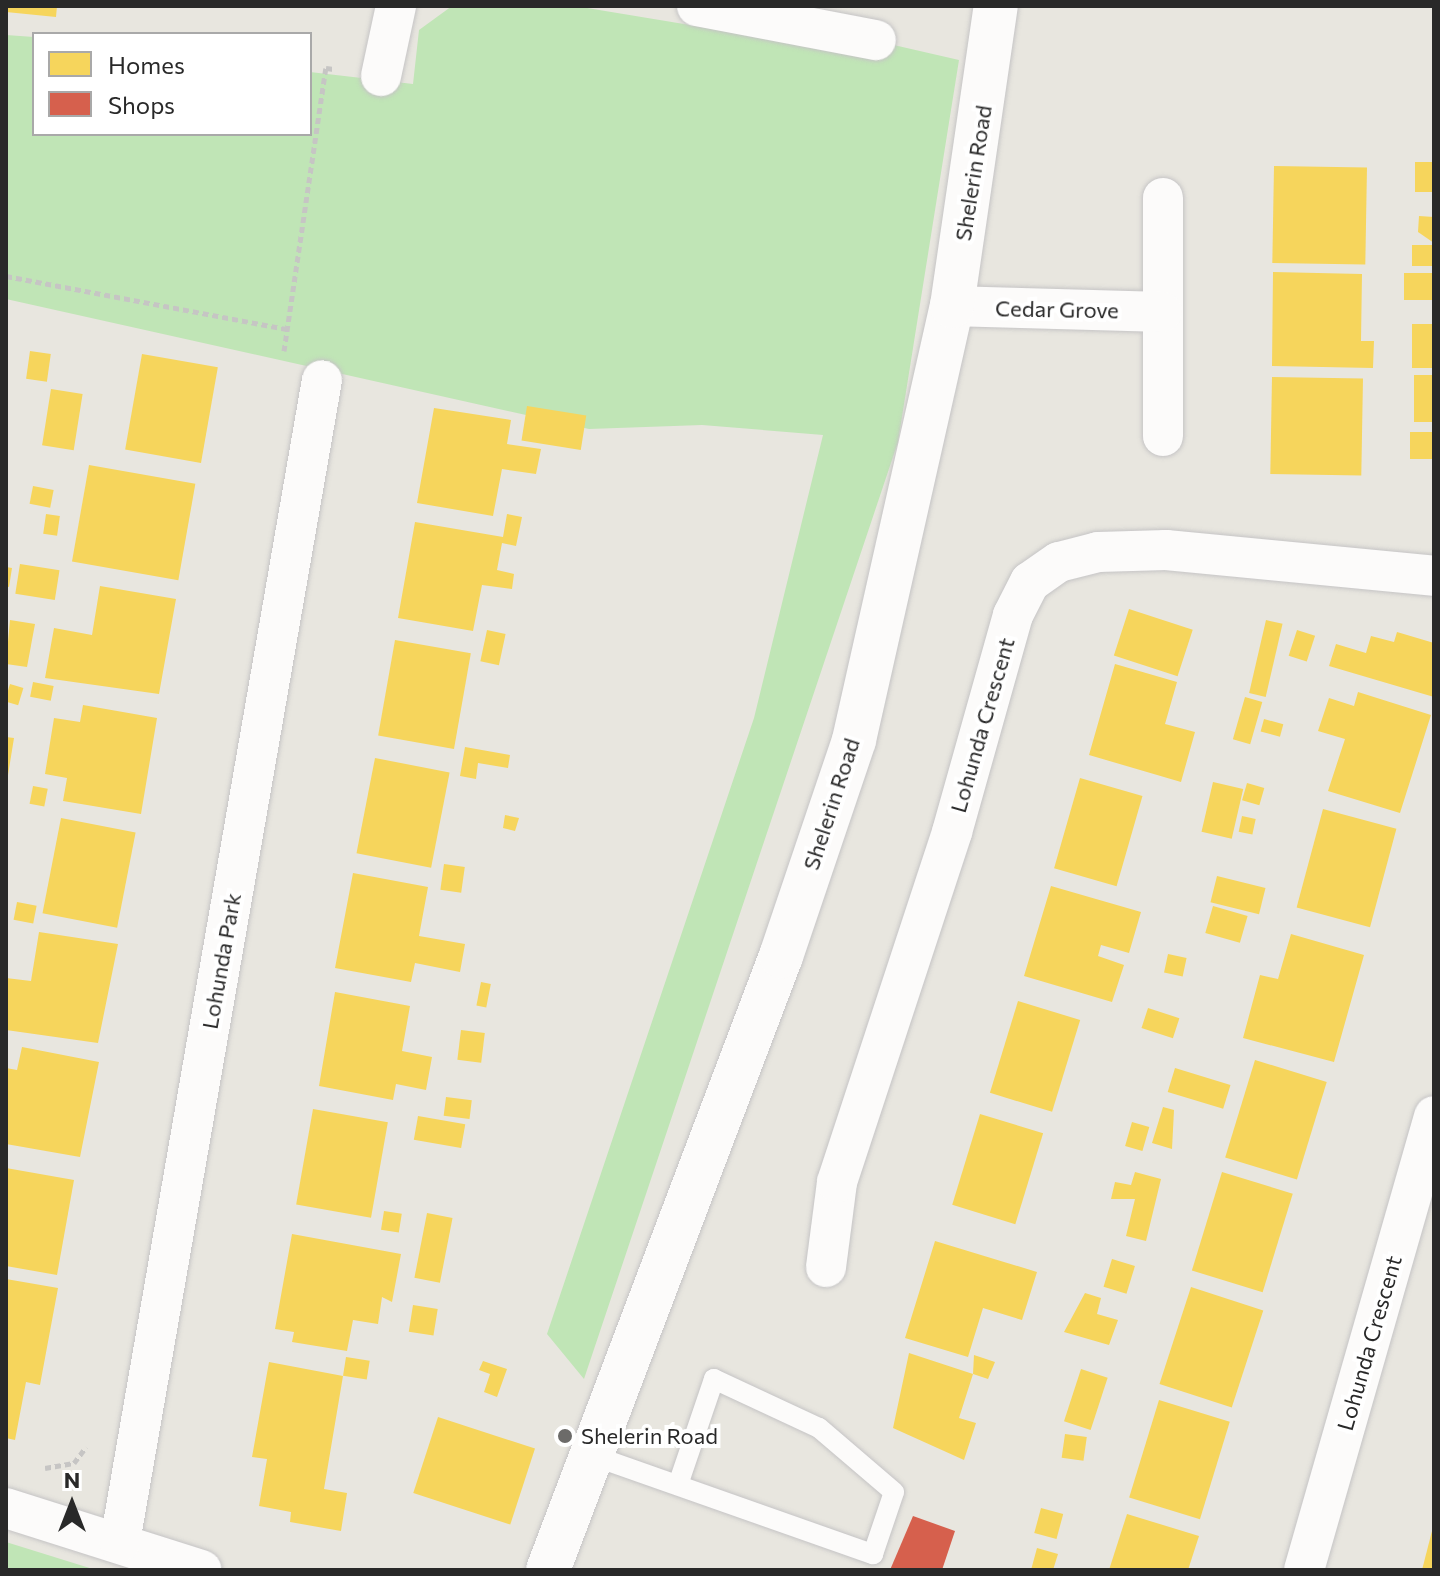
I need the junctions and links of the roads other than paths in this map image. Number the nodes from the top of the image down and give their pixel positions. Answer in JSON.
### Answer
{"nodes":[{"id":1,"x":396,"y":6,"type":"edge"},
{"id":2,"x":697,"y":6,"type":"edge"},
{"id":3,"x":996,"y":6,"type":"edge"},
{"id":4,"x":876,"y":40,"type":"dead end"},
{"id":5,"x":381,"y":76,"type":"dead end"},
{"id":6,"x":1163,"y":198,"type":"dead end"},
{"id":7,"x":952,"y":306,"type":"junction"},
{"id":8,"x":1162,"y":312,"type":"junction"},
{"id":9,"x":322,"y":380,"type":"dead end"},
{"id":10,"x":1163,"y":436,"type":"dead end"},
{"id":11,"x":1434,"y":576,"type":"edge"},
{"id":12,"x":1434,"y":1116,"type":"edge"},
{"id":13,"x":826,"y":1267,"type":"dead end"},
{"id":14,"x":594,"y":1456,"type":"junction"},
{"id":15,"x":678,"y":1485,"type":"junction"},
{"id":16,"x":6,"y":1508,"type":"edge"},
{"id":17,"x":120,"y":1542,"type":"junction"},
{"id":18,"x":201,"y":1570,"type":"edge"},
{"id":19,"x":548,"y":1570,"type":"edge"},
{"id":20,"x":1304,"y":1570,"type":"edge"}],
"edges":[{"from":1,"to":5,"type":"street"},
{"from":2,"to":4,"type":"street"},
{"from":3,"to":7,"type":"street","name":"Shelerin Road"},
{"from":6,"to":8,"type":"street"},
{"from":7,"to":8,"type":"street","name":"Cedar Grove"},
{"from":7,"to":14,"type":"street","name":"Shelerin Road"},
{"from":8,"to":10,"type":"street"},
{"from":9,"to":17,"type":"street","name":"Lohunda Park"},
{"from":11,"to":13,"type":"street","name":"Lohunda Crescent"},
{"from":12,"to":20,"type":"street","name":"Lohunda Crescent"},
{"from":14,"to":15,"type":"lane"},
{"from":14,"to":19,"type":"street","name":"Shelerin Road"},
{"from":15,"to":15,"type":"lane"},
{"from":16,"to":17,"type":"street"},
{"from":17,"to":18,"type":"street"}]}
